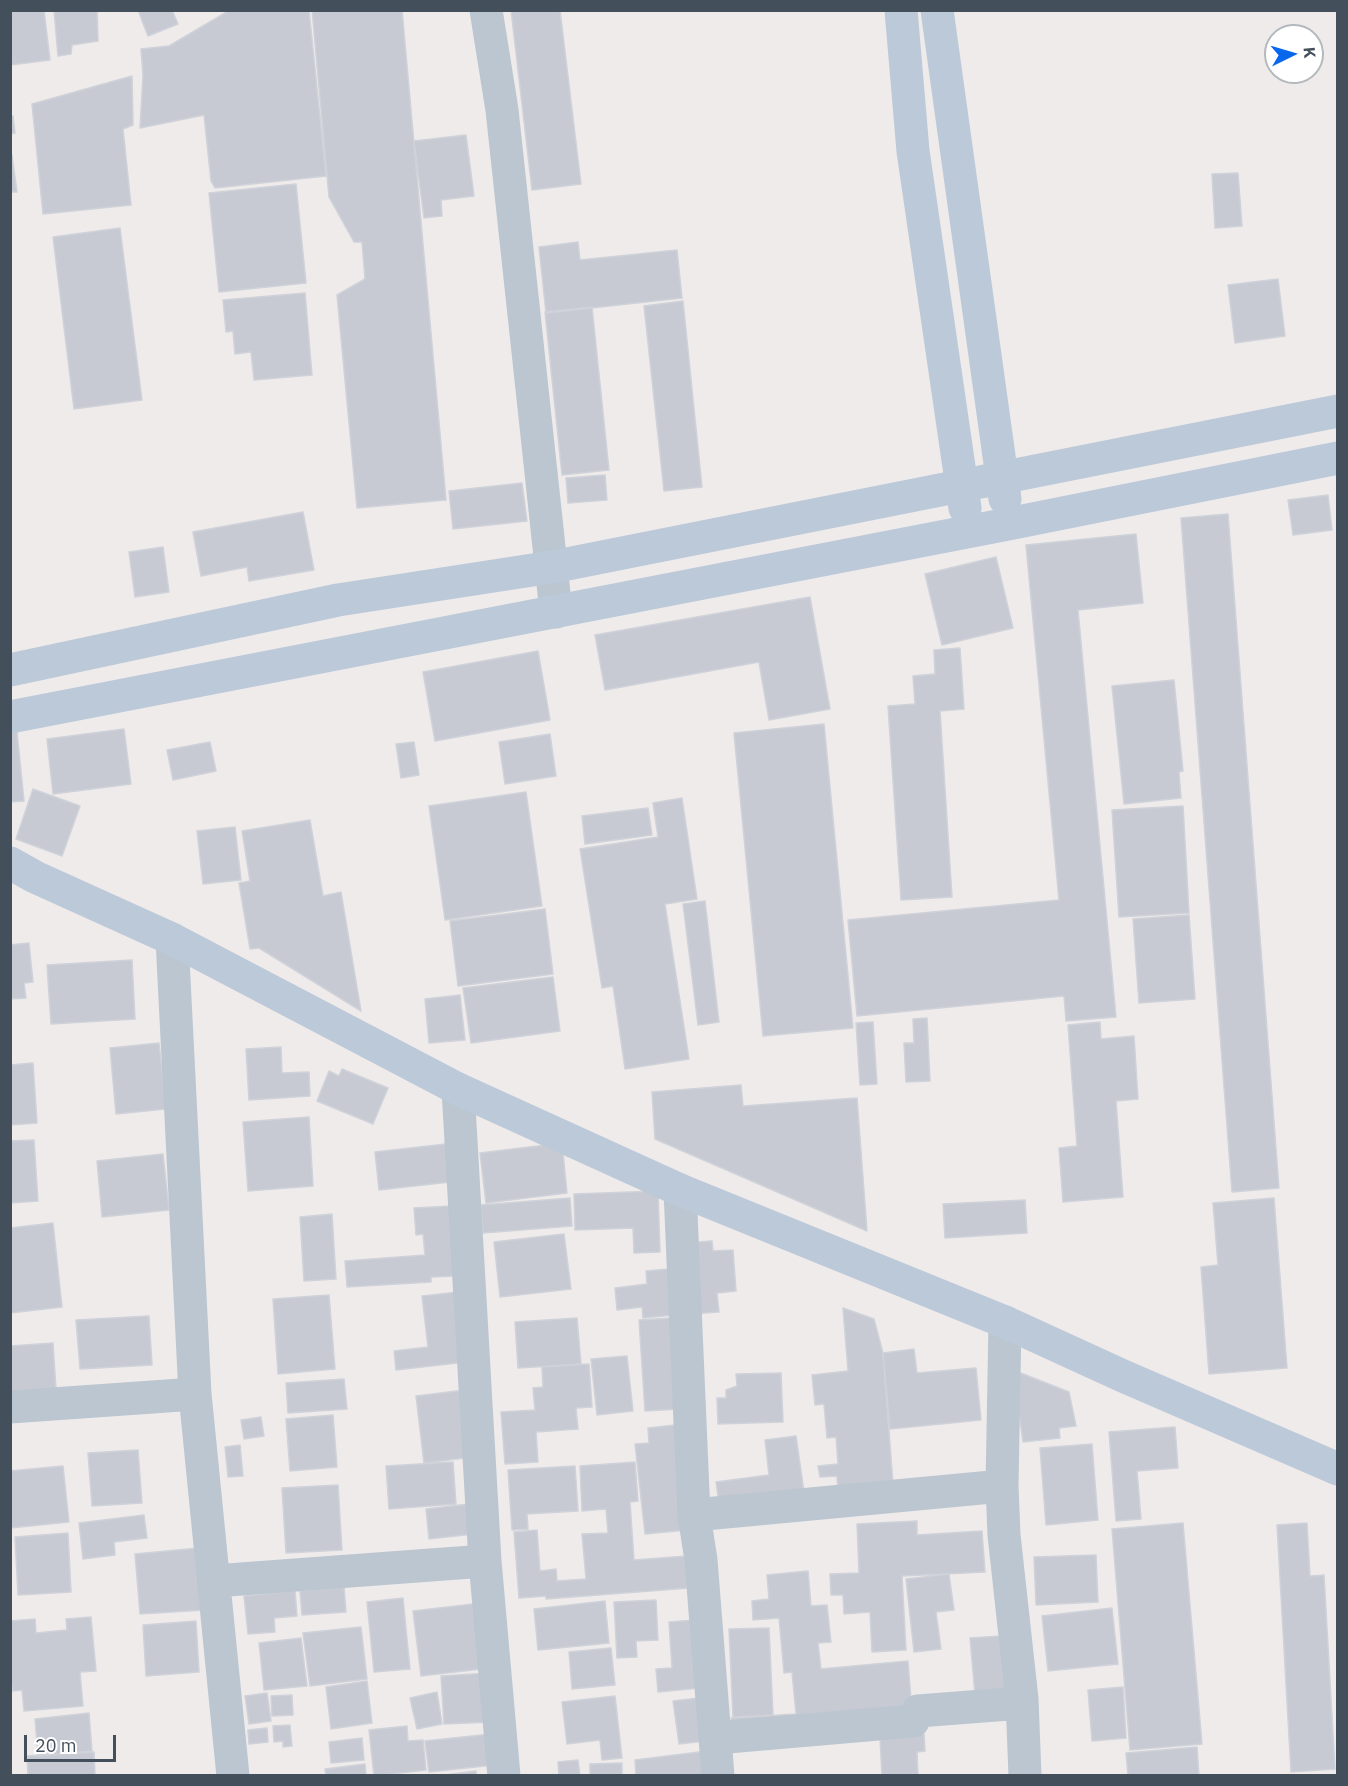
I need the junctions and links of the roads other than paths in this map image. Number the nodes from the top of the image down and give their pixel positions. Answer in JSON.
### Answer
{"nodes":[{"id":1,"x":486,"y":10,"type":"edge"},
{"id":2,"x":901,"y":10,"type":"edge"},
{"id":3,"x":937,"y":10,"type":"edge"},
{"id":4,"x":1338,"y":411,"type":"edge"},
{"id":5,"x":1338,"y":458,"type":"edge"},
{"id":6,"x":1002,"y":478,"type":"junction"},
{"id":7,"x":962,"y":486,"type":"junction"},
{"id":8,"x":1008,"y":524,"type":"junction"},
{"id":9,"x":969,"y":532,"type":"junction"},
{"id":10,"x":552,"y":567,"type":"junction"},
{"id":11,"x":556,"y":612,"type":"junction"},
{"id":12,"x":10,"y":670,"type":"edge"},
{"id":13,"x":10,"y":717,"type":"edge"},
{"id":14,"x":10,"y":863,"type":"edge"},
{"id":15,"x":172,"y":939,"type":"junction"},
{"id":16,"x":458,"y":1089,"type":"junction"},
{"id":17,"x":680,"y":1190,"type":"junction"},
{"id":18,"x":1005,"y":1322,"type":"junction"},
{"id":19,"x":195,"y":1394,"type":"junction"},
{"id":20,"x":10,"y":1407,"type":"edge"},
{"id":21,"x":1338,"y":1469,"type":"edge"},
{"id":22,"x":1002,"y":1486,"type":"junction"},
{"id":23,"x":694,"y":1515,"type":"junction"},
{"id":24,"x":485,"y":1561,"type":"junction"},
{"id":25,"x":214,"y":1581,"type":"junction"},
{"id":26,"x":1022,"y":1703,"type":"junction"},
{"id":27,"x":716,"y":1738,"type":"junction"},
{"id":28,"x":233,"y":1776,"type":"edge"},
{"id":29,"x":504,"y":1776,"type":"edge"},
{"id":30,"x":718,"y":1776,"type":"edge"},
{"id":31,"x":1025,"y":1776,"type":"edge"}],
"edges":[{"from":1,"to":10,"type":"street"},
{"from":2,"to":7,"type":"main road"},
{"from":3,"to":6,"type":"main road"},
{"from":4,"to":6,"type":"main road"},
{"from":5,"to":8,"type":"main road"},
{"from":6,"to":7,"type":"main road"},
{"from":6,"to":8,"type":"main road"},
{"from":7,"to":9,"type":"main road"},
{"from":7,"to":10,"type":"main road"},
{"from":8,"to":9,"type":"main road"},
{"from":9,"to":11,"type":"main road"},
{"from":10,"to":11,"type":"street"},
{"from":10,"to":12,"type":"main road"},
{"from":11,"to":13,"type":"main road"},
{"from":14,"to":15,"type":"main road"},
{"from":15,"to":16,"type":"main road"},
{"from":15,"to":19,"type":"street"},
{"from":16,"to":17,"type":"main road"},
{"from":16,"to":24,"type":"street"},
{"from":17,"to":18,"type":"main road"},
{"from":17,"to":23,"type":"street"},
{"from":18,"to":21,"type":"main road"},
{"from":18,"to":22,"type":"street"},
{"from":19,"to":20,"type":"street"},
{"from":19,"to":25,"type":"street"},
{"from":22,"to":23,"type":"street"},
{"from":22,"to":26,"type":"street"},
{"from":23,"to":27,"type":"street"},
{"from":24,"to":25,"type":"street"},
{"from":24,"to":29,"type":"street"},
{"from":25,"to":28,"type":"street"},
{"from":26,"to":27,"type":"street"},
{"from":26,"to":31,"type":"street"},
{"from":27,"to":30,"type":"street"}]}
